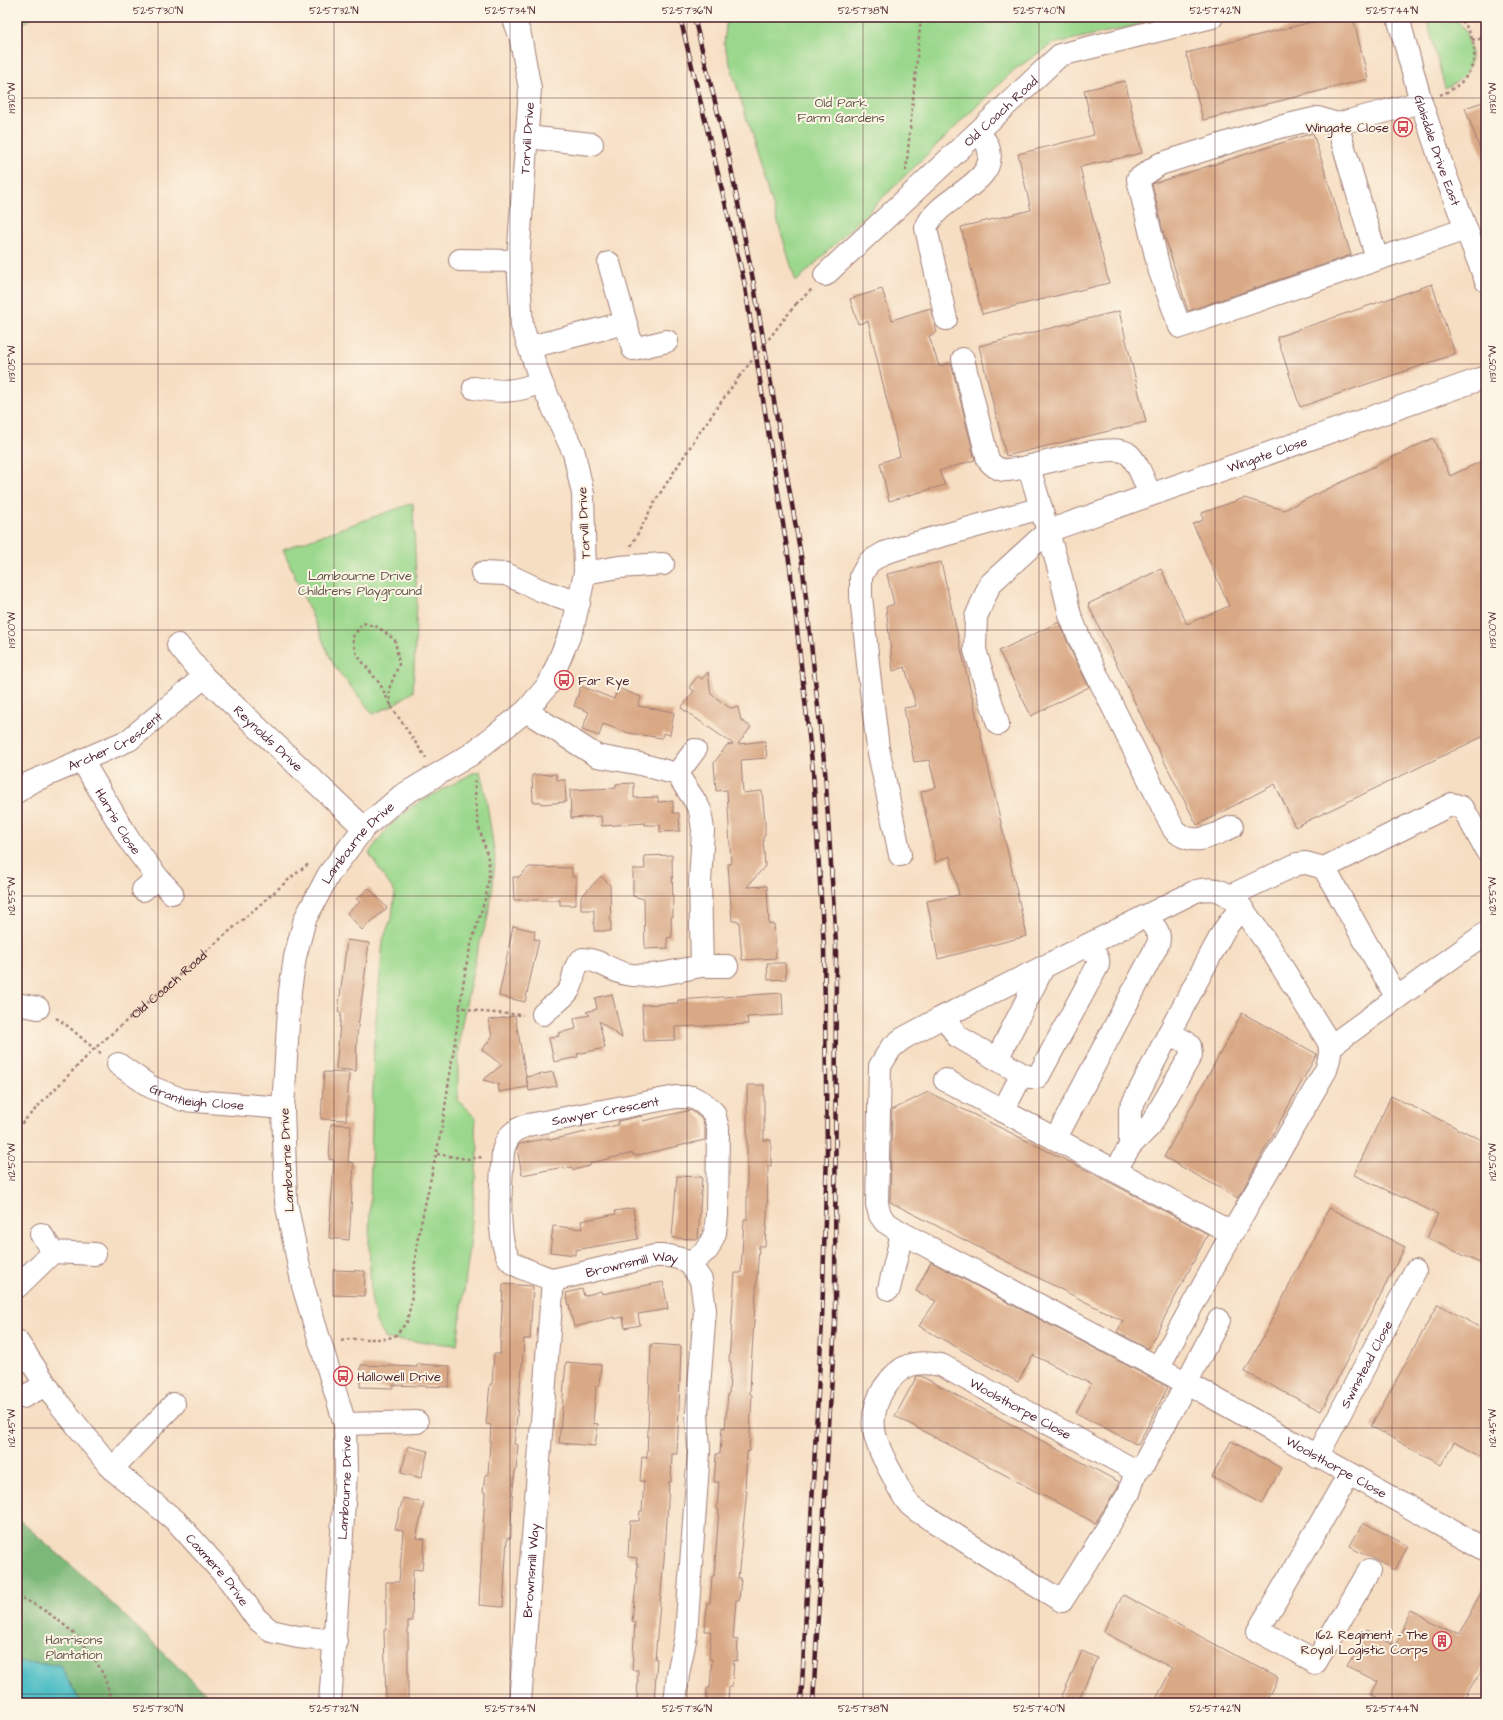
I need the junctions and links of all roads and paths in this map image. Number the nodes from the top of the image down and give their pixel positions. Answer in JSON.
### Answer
{"nodes":[{"id":1,"x":513,"y":17,"type":"edge"},
{"id":2,"x":920,"y":17,"type":"edge"},
{"id":3,"x":1212,"y":17,"type":"edge"},
{"id":4,"x":1398,"y":17,"type":"edge"},
{"id":5,"x":1456,"y":17,"type":"edge"},
{"id":6,"x":1486,"y":38,"type":"edge"},
{"id":7,"x":1472,"y":40,"type":"junction"},
{"id":8,"x":1421,"y":102,"type":"junction"},
{"id":9,"x":1337,"y":124,"type":"junction"},
{"id":10,"x":978,"y":132,"type":"junction"},
{"id":11,"x":527,"y":137,"type":"junction"},
{"id":12,"x":592,"y":144,"type":"dead end"},
{"id":13,"x":912,"y":194,"type":"junction"},
{"id":14,"x":1466,"y":229,"type":"junction"},
{"id":15,"x":1377,"y":259,"type":"junction"},
{"id":16,"x":460,"y":260,"type":"dead end"},
{"id":17,"x":518,"y":261,"type":"junction"},
{"id":18,"x":609,"y":263,"type":"dead end"},
{"id":19,"x":825,"y":275,"type":"dead end"},
{"id":20,"x":1486,"y":281,"type":"edge"},
{"id":21,"x":796,"y":304,"type":"dead end"},
{"id":22,"x":946,"y":319,"type":"dead end"},
{"id":23,"x":625,"y":323,"type":"junction"},
{"id":24,"x":667,"y":342,"type":"dead end"},
{"id":25,"x":530,"y":347,"type":"junction"},
{"id":26,"x":963,"y":359,"type":"dead end"},
{"id":27,"x":1486,"y":377,"type":"edge"},
{"id":28,"x":541,"y":382,"type":"junction"},
{"id":29,"x":474,"y":388,"type":"dead end"},
{"id":30,"x":1029,"y":467,"type":"junction"},
{"id":31,"x":1150,"y":496,"type":"junction"},
{"id":32,"x":1038,"y":498,"type":"junction"},
{"id":33,"x":1048,"y":532,"type":"junction"},
{"id":34,"x":663,"y":564,"type":"dead end"},
{"id":35,"x":619,"y":568,"type":"junction"},
{"id":36,"x":482,"y":573,"type":"dead end"},
{"id":37,"x":586,"y":573,"type":"junction"},
{"id":38,"x":579,"y":603,"type":"junction"},
{"id":39,"x":178,"y":645,"type":"dead end"},
{"id":40,"x":204,"y":677,"type":"junction"},
{"id":41,"x":391,"y":706,"type":"junction"},
{"id":42,"x":526,"y":711,"type":"junction"},
{"id":43,"x":998,"y":724,"type":"dead end"},
{"id":44,"x":695,"y":750,"type":"dead end"},
{"id":45,"x":470,"y":755,"type":"junction"},
{"id":46,"x":83,"y":762,"type":"junction"},
{"id":47,"x":436,"y":774,"type":"junction"},
{"id":48,"x":676,"y":774,"type":"junction"},
{"id":49,"x":17,"y":792,"type":"edge"},
{"id":50,"x":1232,"y":827,"type":"dead end"},
{"id":51,"x":364,"y":828,"type":"junction"},
{"id":52,"x":1486,"y":850,"type":"edge"},
{"id":53,"x":900,"y":855,"type":"dead end"},
{"id":54,"x":1324,"y":868,"type":"junction"},
{"id":55,"x":328,"y":874,"type":"junction"},
{"id":56,"x":158,"y":887,"type":"dead end"},
{"id":57,"x":1236,"y":902,"type":"junction"},
{"id":58,"x":1144,"y":917,"type":"junction"},
{"id":59,"x":1486,"y":933,"type":"edge"},
{"id":60,"x":1087,"y":946,"type":"junction"},
{"id":61,"x":702,"y":966,"type":"junction"},
{"id":62,"x":727,"y":966,"type":"dead end"},
{"id":63,"x":1043,"y":968,"type":"junction"},
{"id":64,"x":1397,"y":998,"type":"junction"},
{"id":65,"x":17,"y":1004,"type":"edge"},
{"id":66,"x":460,"y":1007,"type":"junction"},
{"id":67,"x":38,"y":1008,"type":"joint"},
{"id":68,"x":543,"y":1014,"type":"joint"},
{"id":69,"x":945,"y":1017,"type":"junction"},
{"id":70,"x":1169,"y":1033,"type":"junction"},
{"id":71,"x":1331,"y":1046,"type":"junction"},
{"id":72,"x":94,"y":1049,"type":"junction"},
{"id":73,"x":997,"y":1059,"type":"junction"},
{"id":74,"x":118,"y":1064,"type":"joint"},
{"id":75,"x":1022,"y":1074,"type":"junction"},
{"id":76,"x":945,"y":1080,"type":"dead end"},
{"id":77,"x":283,"y":1108,"type":"junction"},
{"id":78,"x":1003,"y":1110,"type":"junction"},
{"id":79,"x":17,"y":1128,"type":"edge"},
{"id":80,"x":1056,"y":1138,"type":"junction"},
{"id":81,"x":1130,"y":1146,"type":"junction"},
{"id":82,"x":503,"y":1151,"type":"junction"},
{"id":83,"x":437,"y":1154,"type":"junction"},
{"id":84,"x":1116,"y":1170,"type":"junction"},
{"id":85,"x":1232,"y":1233,"type":"junction"},
{"id":86,"x":41,"y":1234,"type":"dead end"},
{"id":87,"x":902,"y":1234,"type":"junction"},
{"id":88,"x":53,"y":1252,"type":"junction"},
{"id":89,"x":95,"y":1254,"type":"dead end"},
{"id":90,"x":690,"y":1264,"type":"junction"},
{"id":91,"x":1415,"y":1271,"type":"dead end"},
{"id":92,"x":553,"y":1280,"type":"junction"},
{"id":93,"x":17,"y":1287,"type":"edge"},
{"id":94,"x":889,"y":1289,"type":"dead end"},
{"id":95,"x":1219,"y":1320,"type":"dead end"},
{"id":96,"x":17,"y":1341,"type":"edge"},
{"id":97,"x":323,"y":1349,"type":"junction"},
{"id":98,"x":1158,"y":1368,"type":"junction"},
{"id":99,"x":1187,"y":1383,"type":"junction"},
{"id":100,"x":46,"y":1385,"type":"junction"},
{"id":101,"x":23,"y":1397,"type":"dead end"},
{"id":102,"x":174,"y":1404,"type":"dead end"},
{"id":103,"x":417,"y":1422,"type":"dead end"},
{"id":104,"x":345,"y":1424,"type":"junction"},
{"id":105,"x":1317,"y":1457,"type":"junction"},
{"id":106,"x":112,"y":1469,"type":"junction"},
{"id":107,"x":1136,"y":1471,"type":"junction"},
{"id":108,"x":1349,"y":1474,"type":"junction"},
{"id":109,"x":1486,"y":1550,"type":"edge"},
{"id":110,"x":1369,"y":1571,"type":"dead end"},
{"id":111,"x":17,"y":1596,"type":"edge"},
{"id":112,"x":336,"y":1640,"type":"junction"},
{"id":113,"x":111,"y":1703,"type":"edge"},
{"id":114,"x":330,"y":1703,"type":"edge"},
{"id":115,"x":520,"y":1703,"type":"edge"},
{"id":116,"x":675,"y":1703,"type":"edge"}],
"edges":[{"from":1,"to":11,"type":"street","name":"Torvill Drive"},
{"from":2,"to":13,"type":"path"},
{"from":3,"to":10,"type":"street","name":"Old Coach Road"},
{"from":4,"to":8,"type":"street","name":"Glaisdale Drive East"},
{"from":5,"to":7,"type":"path"},
{"from":6,"to":7,"type":"path"},
{"from":7,"to":8,"type":"path"},
{"from":8,"to":9,"type":"street"},
{"from":8,"to":14,"type":"street","name":"Glaisdale Drive East"},
{"from":9,"to":15,"type":"street"},
{"from":9,"to":15,"type":"street"},
{"from":10,"to":13,"type":"street","name":"Old Coach Road"},
{"from":10,"to":22,"type":"street"},
{"from":11,"to":12,"type":"street"},
{"from":11,"to":17,"type":"street","name":"Torvill Drive"},
{"from":13,"to":19,"type":"street","name":"Old Coach Road"},
{"from":14,"to":15,"type":"street"},
{"from":14,"to":20,"type":"street","name":"Glaisdale Drive East"},
{"from":16,"to":17,"type":"street"},
{"from":17,"to":25,"type":"street","name":"Torvill Drive"},
{"from":18,"to":23,"type":"street"},
{"from":21,"to":35,"type":"path","bridge":true},
{"from":23,"to":24,"type":"street"},
{"from":23,"to":25,"type":"street"},
{"from":25,"to":28,"type":"street","name":"Torvill Drive"},
{"from":26,"to":30,"type":"street"},
{"from":27,"to":31,"type":"street","name":"Wingate Close"},
{"from":28,"to":29,"type":"street"},
{"from":28,"to":37,"type":"street","name":"Torvill Drive"},
{"from":30,"to":31,"type":"street"},
{"from":30,"to":32,"type":"street"},
{"from":31,"to":33,"type":"street","name":"Wingate Close"},
{"from":32,"to":33,"type":"street"},
{"from":32,"to":53,"type":"street"},
{"from":33,"to":43,"type":"street"},
{"from":33,"to":50,"type":"street"},
{"from":34,"to":35,"type":"street"},
{"from":35,"to":37,"type":"street"},
{"from":36,"to":38,"type":"street"},
{"from":37,"to":38,"type":"street","name":"Torvill Drive"},
{"from":38,"to":42,"type":"street","name":"Torvill Drive"},
{"from":39,"to":40,"type":"street","name":"Reynolds Drive"},
{"from":40,"to":46,"type":"street","name":"Archer Crescent"},
{"from":40,"to":51,"type":"street","name":"Reynolds Drive"},
{"from":41,"to":41,"type":"path"},
{"from":41,"to":47,"type":"path"},
{"from":42,"to":45,"type":"street","name":"Lambourne Drive"},
{"from":42,"to":48,"type":"street"},
{"from":44,"to":48,"type":"street"},
{"from":45,"to":47,"type":"street","name":"Lambourne Drive"},
{"from":45,"to":66,"type":"path"},
{"from":46,"to":49,"type":"street","name":"Archer Crescent"},
{"from":46,"to":56,"type":"street","name":"Harris Close"},
{"from":47,"to":51,"type":"street","name":"Lambourne Drive"},
{"from":48,"to":61,"type":"street"},
{"from":51,"to":55,"type":"street","name":"Lambourne Drive"},
{"from":52,"to":54,"type":"street"},
{"from":54,"to":57,"type":"street"},
{"from":54,"to":64,"type":"street"},
{"from":55,"to":72,"type":"path","name":"Old Coach Road"},
{"from":55,"to":77,"type":"street","name":"Lambourne Drive"},
{"from":57,"to":58,"type":"street","name":"Woolsthorpe Close"},
{"from":57,"to":70,"type":"street"},
{"from":57,"to":71,"type":"street"},
{"from":58,"to":60,"type":"street","name":"Woolsthorpe Close"},
{"from":58,"to":80,"type":"street"},
{"from":59,"to":64,"type":"street"},
{"from":60,"to":63,"type":"street","name":"Woolsthorpe Close"},
{"from":60,"to":75,"type":"street"},
{"from":61,"to":62,"type":"street"},
{"from":61,"to":68,"type":"street"},
{"from":63,"to":69,"type":"street","name":"Woolsthorpe Close"},
{"from":63,"to":73,"type":"street"},
{"from":64,"to":71,"type":"street"},
{"from":65,"to":67,"type":"street"},
{"from":66,"to":68,"type":"path"},
{"from":66,"to":83,"type":"path"},
{"from":67,"to":72,"type":"path"},
{"from":69,"to":73,"type":"street"},
{"from":69,"to":87,"type":"street","name":"Woolsthorpe Close"},
{"from":70,"to":81,"type":"street"},
{"from":70,"to":81,"type":"street"},
{"from":71,"to":85,"type":"street"},
{"from":72,"to":74,"type":"path"},
{"from":72,"to":79,"type":"path","name":"Old Coach Road"},
{"from":73,"to":75,"type":"street"},
{"from":74,"to":77,"type":"street","name":"Grantleigh Close"},
{"from":75,"to":78,"type":"street"},
{"from":76,"to":78,"type":"street"},
{"from":77,"to":97,"type":"street","name":"Lambourne Drive"},
{"from":78,"to":80,"type":"street"},
{"from":80,"to":84,"type":"street"},
{"from":81,"to":84,"type":"street"},
{"from":82,"to":83,"type":"path"},
{"from":82,"to":90,"type":"street","name":"Sawyer Crescent"},
{"from":82,"to":92,"type":"street","name":"Sawyer Crescent"},
{"from":83,"to":97,"type":"path"},
{"from":84,"to":85,"type":"street"},
{"from":85,"to":98,"type":"street"},
{"from":86,"to":88,"type":"street"},
{"from":87,"to":94,"type":"street"},
{"from":87,"to":98,"type":"street","name":"Woolsthorpe Close"},
{"from":88,"to":89,"type":"street"},
{"from":88,"to":93,"type":"street"},
{"from":90,"to":92,"type":"street","name":"Brownsmill Way"},
{"from":90,"to":116,"type":"street","name":"Brownsmill Way"},
{"from":91,"to":105,"type":"street","name":"Swinstead Close"},
{"from":92,"to":115,"type":"street","name":"Brownsmill Way"},
{"from":95,"to":99,"type":"street"},
{"from":96,"to":100,"type":"street","name":"Caxmere Drive"},
{"from":97,"to":104,"type":"street","name":"Lambourne Drive"},
{"from":98,"to":99,"type":"street","name":"Woolsthorpe Close"},
{"from":99,"to":105,"type":"street","name":"Woolsthorpe Close"},
{"from":99,"to":107,"type":"street"},
{"from":100,"to":101,"type":"street"},
{"from":100,"to":106,"type":"street","name":"Caxmere Drive"},
{"from":102,"to":106,"type":"street"},
{"from":103,"to":104,"type":"street"},
{"from":104,"to":112,"type":"street","name":"Lambourne Drive"},
{"from":105,"to":108,"type":"street","name":"Woolsthorpe Close"},
{"from":106,"to":112,"type":"street","name":"Caxmere Drive"},
{"from":107,"to":107,"type":"street","name":"Woolsthorpe Close"},
{"from":108,"to":109,"type":"street","name":"Woolsthorpe Close"},
{"from":108,"to":110,"type":"street"},
{"from":111,"to":113,"type":"path"},
{"from":112,"to":114,"type":"street","name":"Lambourne Drive"}]}
